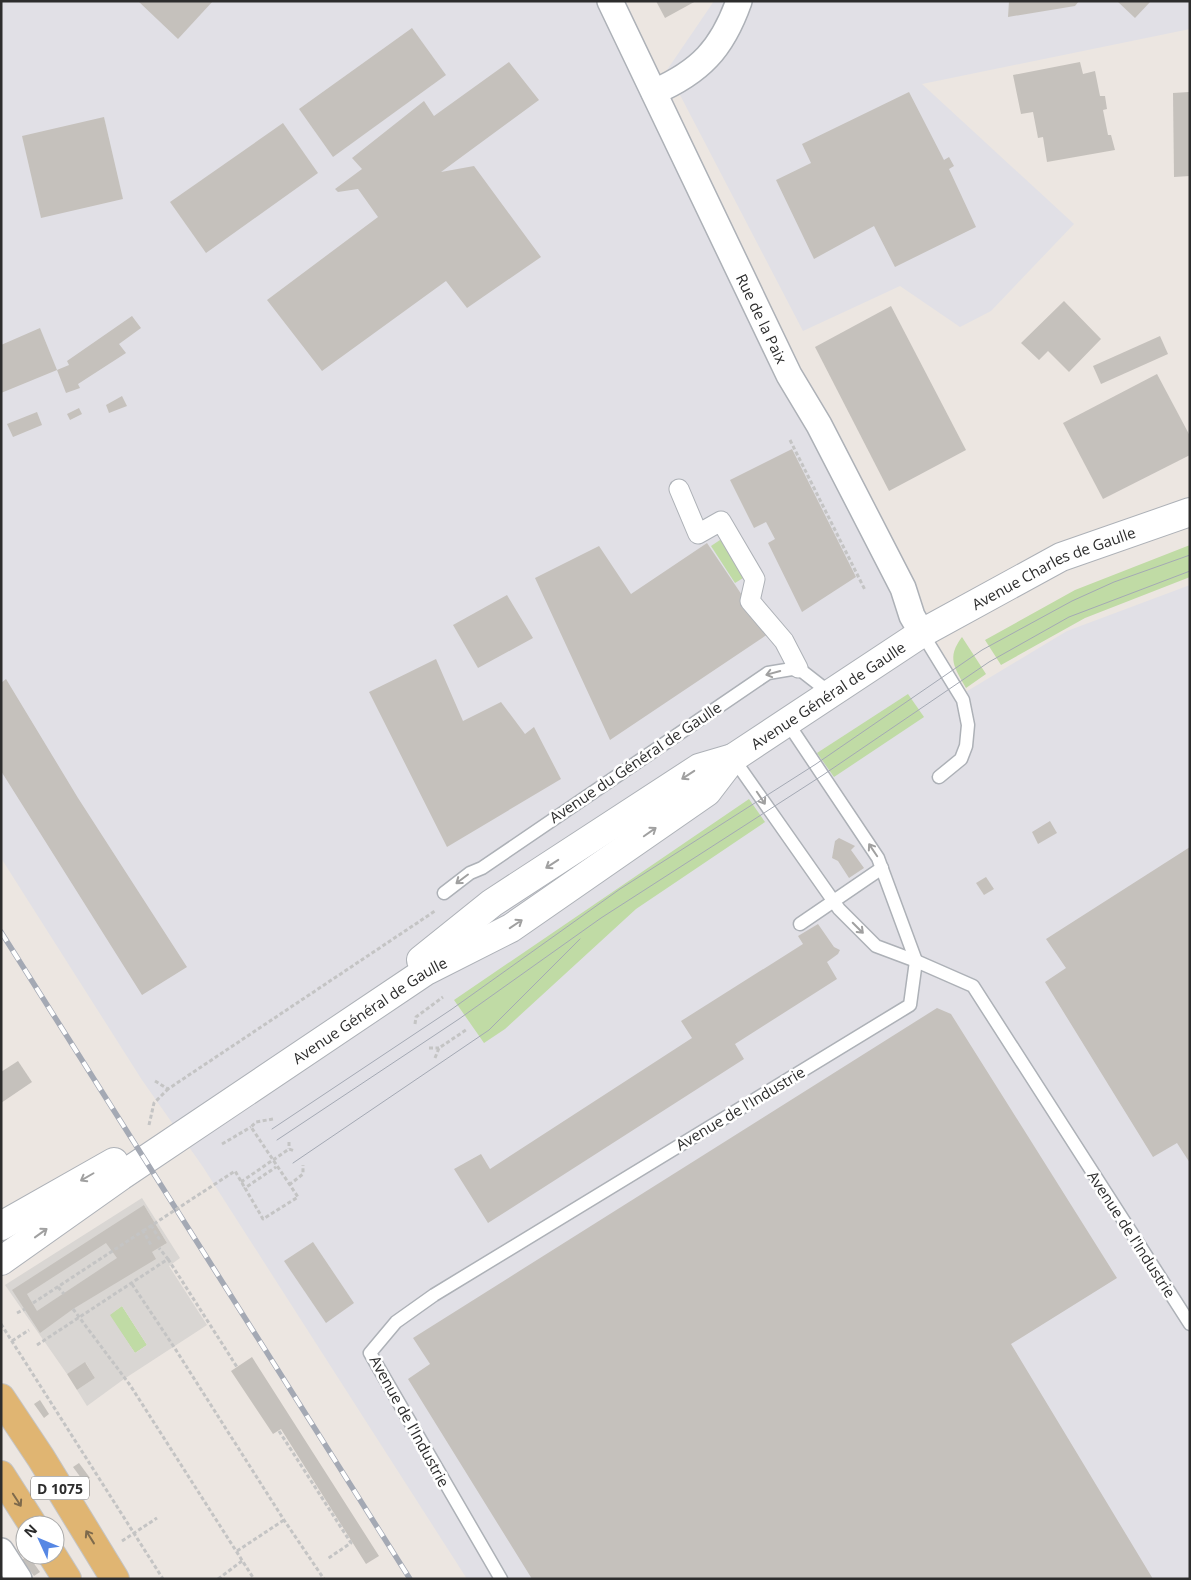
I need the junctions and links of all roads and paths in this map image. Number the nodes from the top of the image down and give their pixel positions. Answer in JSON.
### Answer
{"nodes":[{"id":1,"x":610,"y":1,"type":"edge"},
{"id":2,"x":739,"y":1,"type":"edge"},
{"id":3,"x":654,"y":92,"type":"junction"},
{"id":4,"x":790,"y":440,"type":"dead end"},
{"id":5,"x":679,"y":490,"type":"dead end"},
{"id":6,"x":1190,"y":512,"type":"edge"},
{"id":7,"x":865,"y":590,"type":"dead end"},
{"id":8,"x":922,"y":633,"type":"junction"},
{"id":9,"x":798,"y":668,"type":"junction"},
{"id":10,"x":830,"y":693,"type":"junction"},
{"id":11,"x":787,"y":722,"type":"junction"},
{"id":12,"x":733,"y":758,"type":"junction"},
{"id":13,"x":939,"y":777,"type":"dead end"},
{"id":14,"x":882,"y":868,"type":"junction"},
{"id":15,"x":444,"y":893,"type":"dead end"},
{"id":16,"x":834,"y":902,"type":"junction"},
{"id":17,"x":800,"y":924,"type":"dead end"},
{"id":18,"x":468,"y":937,"type":"junction"},
{"id":19,"x":916,"y":961,"type":"junction"},
{"id":20,"x":444,"y":997,"type":"dead end"},
{"id":21,"x":415,"y":1024,"type":"dead end"},
{"id":22,"x":466,"y":1030,"type":"dead end"},
{"id":23,"x":429,"y":1048,"type":"dead end"},
{"id":24,"x":439,"y":1048,"type":"junction"},
{"id":25,"x":435,"y":1058,"type":"dead end"},
{"id":26,"x":168,"y":1089,"type":"dead end"},
{"id":27,"x":273,"y":1119,"type":"dead end"},
{"id":28,"x":154,"y":1137,"type":"junction"},
{"id":29,"x":290,"y":1142,"type":"dead end"},
{"id":30,"x":290,"y":1149,"type":"junction"},
{"id":31,"x":295,"y":1151,"type":"dead end"},
{"id":32,"x":273,"y":1161,"type":"junction"},
{"id":33,"x":304,"y":1165,"type":"dead end"},
{"id":34,"x":276,"y":1167,"type":"junction"},
{"id":35,"x":241,"y":1182,"type":"junction"},
{"id":36,"x":289,"y":1185,"type":"junction"},
{"id":37,"x":245,"y":1188,"type":"junction"},
{"id":38,"x":151,"y":1225,"type":"junction"},
{"id":39,"x":1,"y":1226,"type":"edge"},
{"id":40,"x":142,"y":1231,"type":"junction"},
{"id":41,"x":160,"y":1240,"type":"dead end"},
{"id":42,"x":151,"y":1245,"type":"dead end"},
{"id":43,"x":159,"y":1248,"type":"dead end"},
{"id":44,"x":168,"y":1259,"type":"junction"},
{"id":45,"x":1,"y":1261,"type":"edge"},
{"id":46,"x":132,"y":1284,"type":"junction"},
{"id":47,"x":58,"y":1287,"type":"junction"},
{"id":48,"x":64,"y":1294,"type":"dead end"},
{"id":49,"x":33,"y":1304,"type":"dead end"},
{"id":50,"x":25,"y":1309,"type":"dead end"},
{"id":51,"x":73,"y":1309,"type":"dead end"},
{"id":52,"x":17,"y":1313,"type":"dead end"},
{"id":53,"x":78,"y":1319,"type":"junction"},
{"id":54,"x":1,"y":1324,"type":"edge"},
{"id":55,"x":1190,"y":1324,"type":"edge"},
{"id":56,"x":29,"y":1330,"type":"dead end"},
{"id":57,"x":12,"y":1341,"type":"junction"},
{"id":58,"x":38,"y":1345,"type":"dead end"},
{"id":59,"x":237,"y":1367,"type":"dead end"},
{"id":60,"x":1,"y":1398,"type":"edge"},
{"id":61,"x":279,"y":1431,"type":"dead end"},
{"id":62,"x":1,"y":1475,"type":"edge"},
{"id":63,"x":27,"y":1515,"type":"edge"},
{"id":64,"x":157,"y":1518,"type":"dead end"},
{"id":65,"x":284,"y":1520,"type":"junction"},
{"id":66,"x":133,"y":1534,"type":"junction"},
{"id":67,"x":118,"y":1544,"type":"dead end"},
{"id":68,"x":1,"y":1551,"type":"edge"},
{"id":69,"x":237,"y":1551,"type":"junction"},
{"id":70,"x":327,"y":1559,"type":"dead end"},
{"id":71,"x":242,"y":1561,"type":"junction"},
{"id":72,"x":58,"y":1565,"type":"edge"},
{"id":73,"x":19,"y":1579,"type":"edge"},
{"id":74,"x":67,"y":1579,"type":"edge"},
{"id":75,"x":116,"y":1579,"type":"edge"},
{"id":76,"x":163,"y":1579,"type":"edge"},
{"id":77,"x":218,"y":1579,"type":"edge"},
{"id":78,"x":254,"y":1579,"type":"edge"},
{"id":79,"x":324,"y":1579,"type":"edge"},
{"id":80,"x":501,"y":1579,"type":"edge"}],
"edges":[{"from":1,"to":3,"type":"street","name":"Rue de la Paix"},
{"from":2,"to":3,"type":"street"},
{"from":3,"to":8,"type":"street","name":"Rue de la Paix"},
{"from":4,"to":7,"type":"path"},
{"from":5,"to":9,"type":"street"},
{"from":6,"to":8,"type":"main road","name":"Avenue Charles de Gaulle"},
{"from":8,"to":10,"type":"main road","name":"Avenue Général de Gaulle"},
{"from":8,"to":13,"type":"lane"},
{"from":9,"to":10,"type":"lane"},
{"from":9,"to":15,"type":"lane","name":"Avenue du Général de Gaulle","one_way":true},
{"from":10,"to":11,"type":"main road","name":"Avenue Général de Gaulle"},
{"from":11,"to":12,"type":"main road","name":"Avenue Général de Gaulle"},
{"from":14,"to":11,"type":"lane","one_way":true},
{"from":12,"to":16,"type":"lane","one_way":true},
{"from":12,"to":18,"type":"main road","name":"Avenue Général de Gaulle"},
{"from":14,"to":16,"type":"lane"},
{"from":14,"to":19,"type":"lane"},
{"from":16,"to":17,"type":"lane"},
{"from":16,"to":19,"type":"lane","one_way":true},
{"from":18,"to":28,"type":"main road","name":"Avenue Général de Gaulle"},
{"from":45,"to":18,"type":"main road","name":"Avenue Général de Gaulle","one_way":true},
{"from":19,"to":55,"type":"lane","name":"Avenue de l'Industrie"},
{"from":19,"to":80,"type":"lane","name":"Avenue de l'Industrie"},
{"from":20,"to":21,"type":"path"},
{"from":22,"to":24,"type":"path"},
{"from":23,"to":24,"type":"path"},
{"from":24,"to":25,"type":"path"},
{"from":26,"to":28,"type":"path"},
{"from":27,"to":32,"type":"path"},
{"from":28,"to":39,"type":"main road","name":"Avenue Général de Gaulle","one_way":true},
{"from":29,"to":30,"type":"path"},
{"from":30,"to":31,"type":"path"},
{"from":30,"to":32,"type":"path"},
{"from":32,"to":34,"type":"path"},
{"from":32,"to":35,"type":"path"},
{"from":33,"to":36,"type":"path"},
{"from":34,"to":36,"type":"path"},
{"from":34,"to":37,"type":"path"},
{"from":35,"to":37,"type":"path","bridge":true},
{"from":35,"to":38,"type":"path","bridge":true},
{"from":36,"to":37,"type":"path"},
{"from":38,"to":40,"type":"path","bridge":true},
{"from":38,"to":41,"type":"path"},
{"from":40,"to":42,"type":"path"},
{"from":40,"to":47,"type":"path"},
{"from":43,"to":44,"type":"path"},
{"from":44,"to":46,"type":"path"},
{"from":44,"to":59,"type":"path"},
{"from":46,"to":53,"type":"path"},
{"from":46,"to":65,"type":"path"},
{"from":47,"to":48,"type":"path"},
{"from":47,"to":49,"type":"path"},
{"from":50,"to":52,"type":"path"},
{"from":51,"to":53,"type":"path"},
{"from":53,"to":58,"type":"path"},
{"from":53,"to":69,"type":"path"},
{"from":54,"to":57,"type":"path"},
{"from":56,"to":57,"type":"path"},
{"from":57,"to":66,"type":"path"},
{"from":75,"to":60,"type":"main road","number":"D 1075","one_way":true},
{"from":61,"to":70,"type":"path"},
{"from":62,"to":63,"type":"main road","number":"D 1075","one_way":true},
{"from":64,"to":66,"type":"path"},
{"from":65,"to":69,"type":"path"},
{"from":65,"to":79,"type":"path"},
{"from":66,"to":67,"type":"path"},
{"from":66,"to":76,"type":"path"},
{"from":68,"to":73,"type":"street"},
{"from":69,"to":71,"type":"path"},
{"from":71,"to":77,"type":"path"},
{"from":71,"to":78,"type":"path"},
{"from":72,"to":74,"type":"main road"}]}
